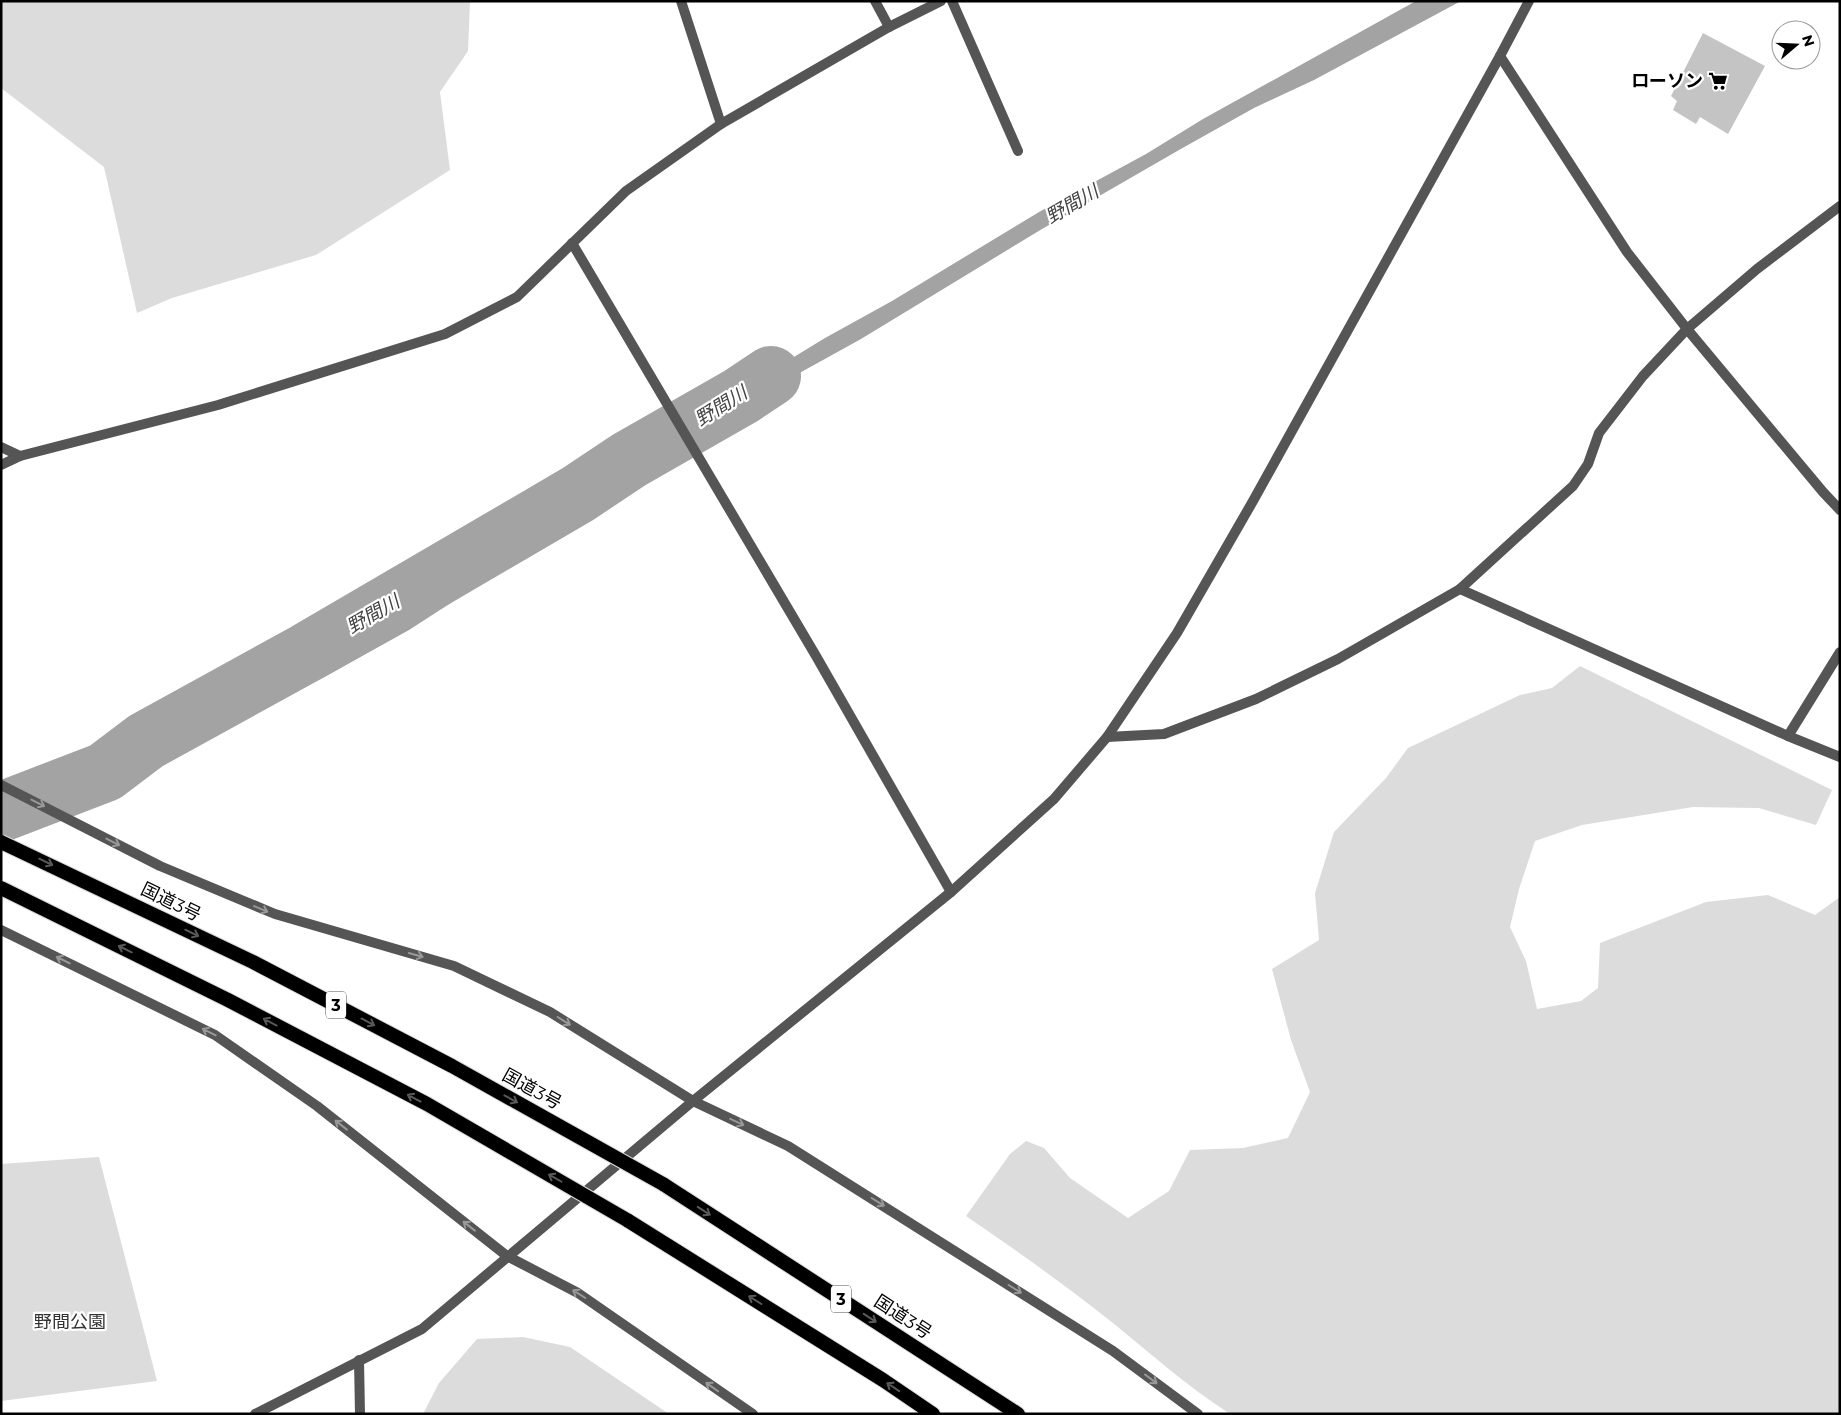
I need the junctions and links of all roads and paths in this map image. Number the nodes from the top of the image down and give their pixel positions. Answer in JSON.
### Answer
{"nodes":[{"id":1,"x":681,"y":1,"type":"edge"},
{"id":2,"x":875,"y":1,"type":"edge"},
{"id":3,"x":941,"y":1,"type":"edge"},
{"id":4,"x":952,"y":1,"type":"edge"},
{"id":5,"x":1529,"y":1,"type":"edge"},
{"id":6,"x":890,"y":27,"type":"junction"},
{"id":7,"x":1500,"y":56,"type":"junction"},
{"id":8,"x":721,"y":124,"type":"junction"},
{"id":9,"x":1018,"y":151,"type":"dead end"},
{"id":10,"x":1840,"y":206,"type":"edge"},
{"id":11,"x":572,"y":243,"type":"junction"},
{"id":12,"x":1687,"y":329,"type":"junction"},
{"id":13,"x":1,"y":447,"type":"edge"},
{"id":14,"x":20,"y":456,"type":"junction"},
{"id":15,"x":1,"y":465,"type":"edge"},
{"id":16,"x":1840,"y":510,"type":"edge"},
{"id":17,"x":1460,"y":589,"type":"junction"},
{"id":18,"x":1840,"y":652,"type":"edge"},
{"id":19,"x":1788,"y":736,"type":"junction"},
{"id":20,"x":1107,"y":737,"type":"junction"},
{"id":21,"x":1840,"y":758,"type":"edge"},
{"id":22,"x":4,"y":786,"type":"edge"},
{"id":23,"x":1,"y":842,"type":"edge"},
{"id":24,"x":1,"y":888,"type":"edge"},
{"id":25,"x":951,"y":892,"type":"junction"},
{"id":26,"x":1,"y":930,"type":"edge"},
{"id":27,"x":693,"y":1101,"type":"junction"},
{"id":28,"x":507,"y":1256,"type":"junction"},
{"id":29,"x":360,"y":1360,"type":"junction"},
{"id":30,"x":255,"y":1414,"type":"edge"},
{"id":31,"x":360,"y":1414,"type":"edge"},
{"id":32,"x":753,"y":1414,"type":"edge"},
{"id":33,"x":933,"y":1414,"type":"edge"},
{"id":34,"x":1018,"y":1414,"type":"edge"},
{"id":35,"x":1198,"y":1414,"type":"edge"}],
"edges":[{"from":1,"to":8,"type":"street"},
{"from":2,"to":6,"type":"street"},
{"from":3,"to":6,"type":"street"},
{"from":4,"to":9,"type":"street"},
{"from":5,"to":7,"type":"street"},
{"from":6,"to":8,"type":"street"},
{"from":7,"to":12,"type":"street"},
{"from":7,"to":20,"type":"street"},
{"from":8,"to":11,"type":"street"},
{"from":10,"to":12,"type":"street"},
{"from":11,"to":14,"type":"street"},
{"from":11,"to":25,"type":"street"},
{"from":12,"to":16,"type":"street"},
{"from":12,"to":17,"type":"street"},
{"from":13,"to":14,"type":"street"},
{"from":14,"to":15,"type":"street"},
{"from":17,"to":19,"type":"street"},
{"from":17,"to":20,"type":"street"},
{"from":18,"to":19,"type":"street"},
{"from":19,"to":21,"type":"street"},
{"from":20,"to":25,"type":"street"},
{"from":22,"to":27,"type":"street","one_way":true},
{"from":23,"to":34,"type":"highway","name":"国道3号","number":"3","one_way":true,"bridge":true},
{"from":33,"to":24,"type":"highway","one_way":true,"bridge":true},
{"from":25,"to":27,"type":"street"},
{"from":28,"to":26,"type":"street","one_way":true},
{"from":27,"to":28,"type":"street"},
{"from":27,"to":35,"type":"street","one_way":true},
{"from":28,"to":29,"type":"street"},
{"from":32,"to":28,"type":"street","one_way":true},
{"from":29,"to":30,"type":"street"},
{"from":29,"to":31,"type":"street"}]}
